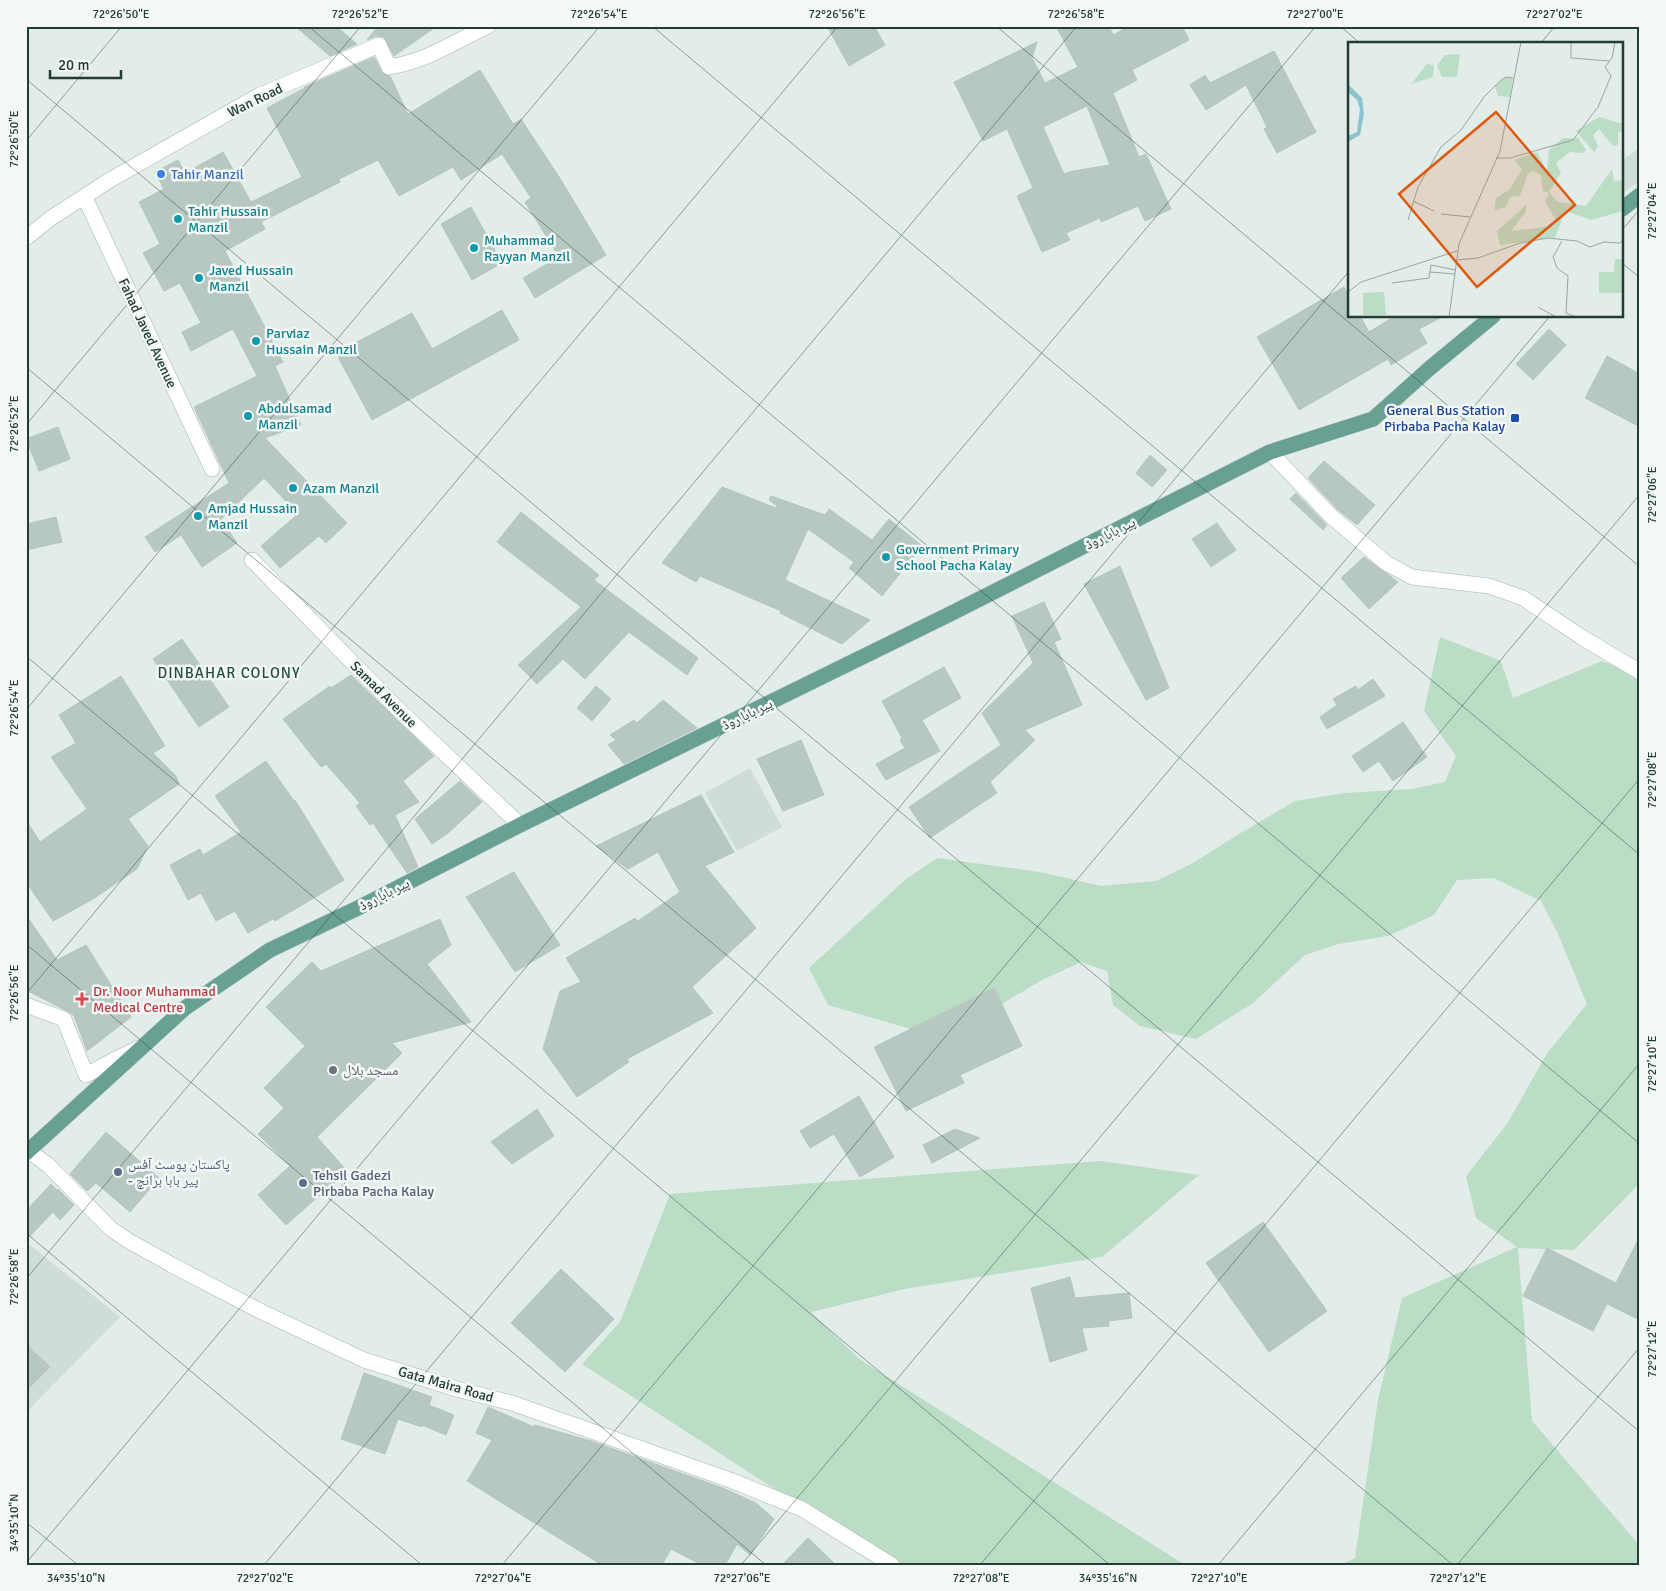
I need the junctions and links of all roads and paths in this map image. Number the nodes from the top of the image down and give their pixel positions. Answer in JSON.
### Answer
{"nodes":[{"id":1,"x":488,"y":26,"type":"edge"},
{"id":2,"x":1640,"y":195,"type":"edge"},
{"id":3,"x":85,"y":198,"type":"junction"},
{"id":4,"x":1624,"y":207,"type":"edge"},
{"id":5,"x":26,"y":238,"type":"edge"},
{"id":6,"x":1491,"y":318,"type":"edge"},
{"id":7,"x":1270,"y":452,"type":"junction"},
{"id":8,"x":212,"y":469,"type":"dead end"},
{"id":9,"x":252,"y":560,"type":"dead end"},
{"id":10,"x":1640,"y":672,"type":"edge"},
{"id":11,"x":520,"y":825,"type":"junction"},
{"id":12,"x":26,"y":1005,"type":"edge"},
{"id":13,"x":141,"y":1048,"type":"junction"},
{"id":14,"x":28,"y":1152,"type":"edge"},
{"id":15,"x":892,"y":1565,"type":"edge"}],
"edges":[{"from":1,"to":3,"type":"street","name":"Wan Road"},
{"from":2,"to":4,"type":"main road"},
{"from":3,"to":5,"type":"street","name":"Wan Road"},
{"from":3,"to":8,"type":"street","name":"Fahad Javed Avenue"},
{"from":6,"to":7,"type":"main road","name":"پیر بابا روڈ"},
{"from":7,"to":10,"type":"street"},
{"from":7,"to":11,"type":"main road","name":"پیر بابا روڈ"},
{"from":9,"to":11,"type":"street","name":"Samad Avenue"},
{"from":11,"to":13,"type":"main road","name":"پیر بابا روڈ"},
{"from":12,"to":13,"type":"street"},
{"from":13,"to":14,"type":"main road","name":"پیر بابا روڈ"},
{"from":14,"to":15,"type":"street","name":"Gata Maira Road"}]}
